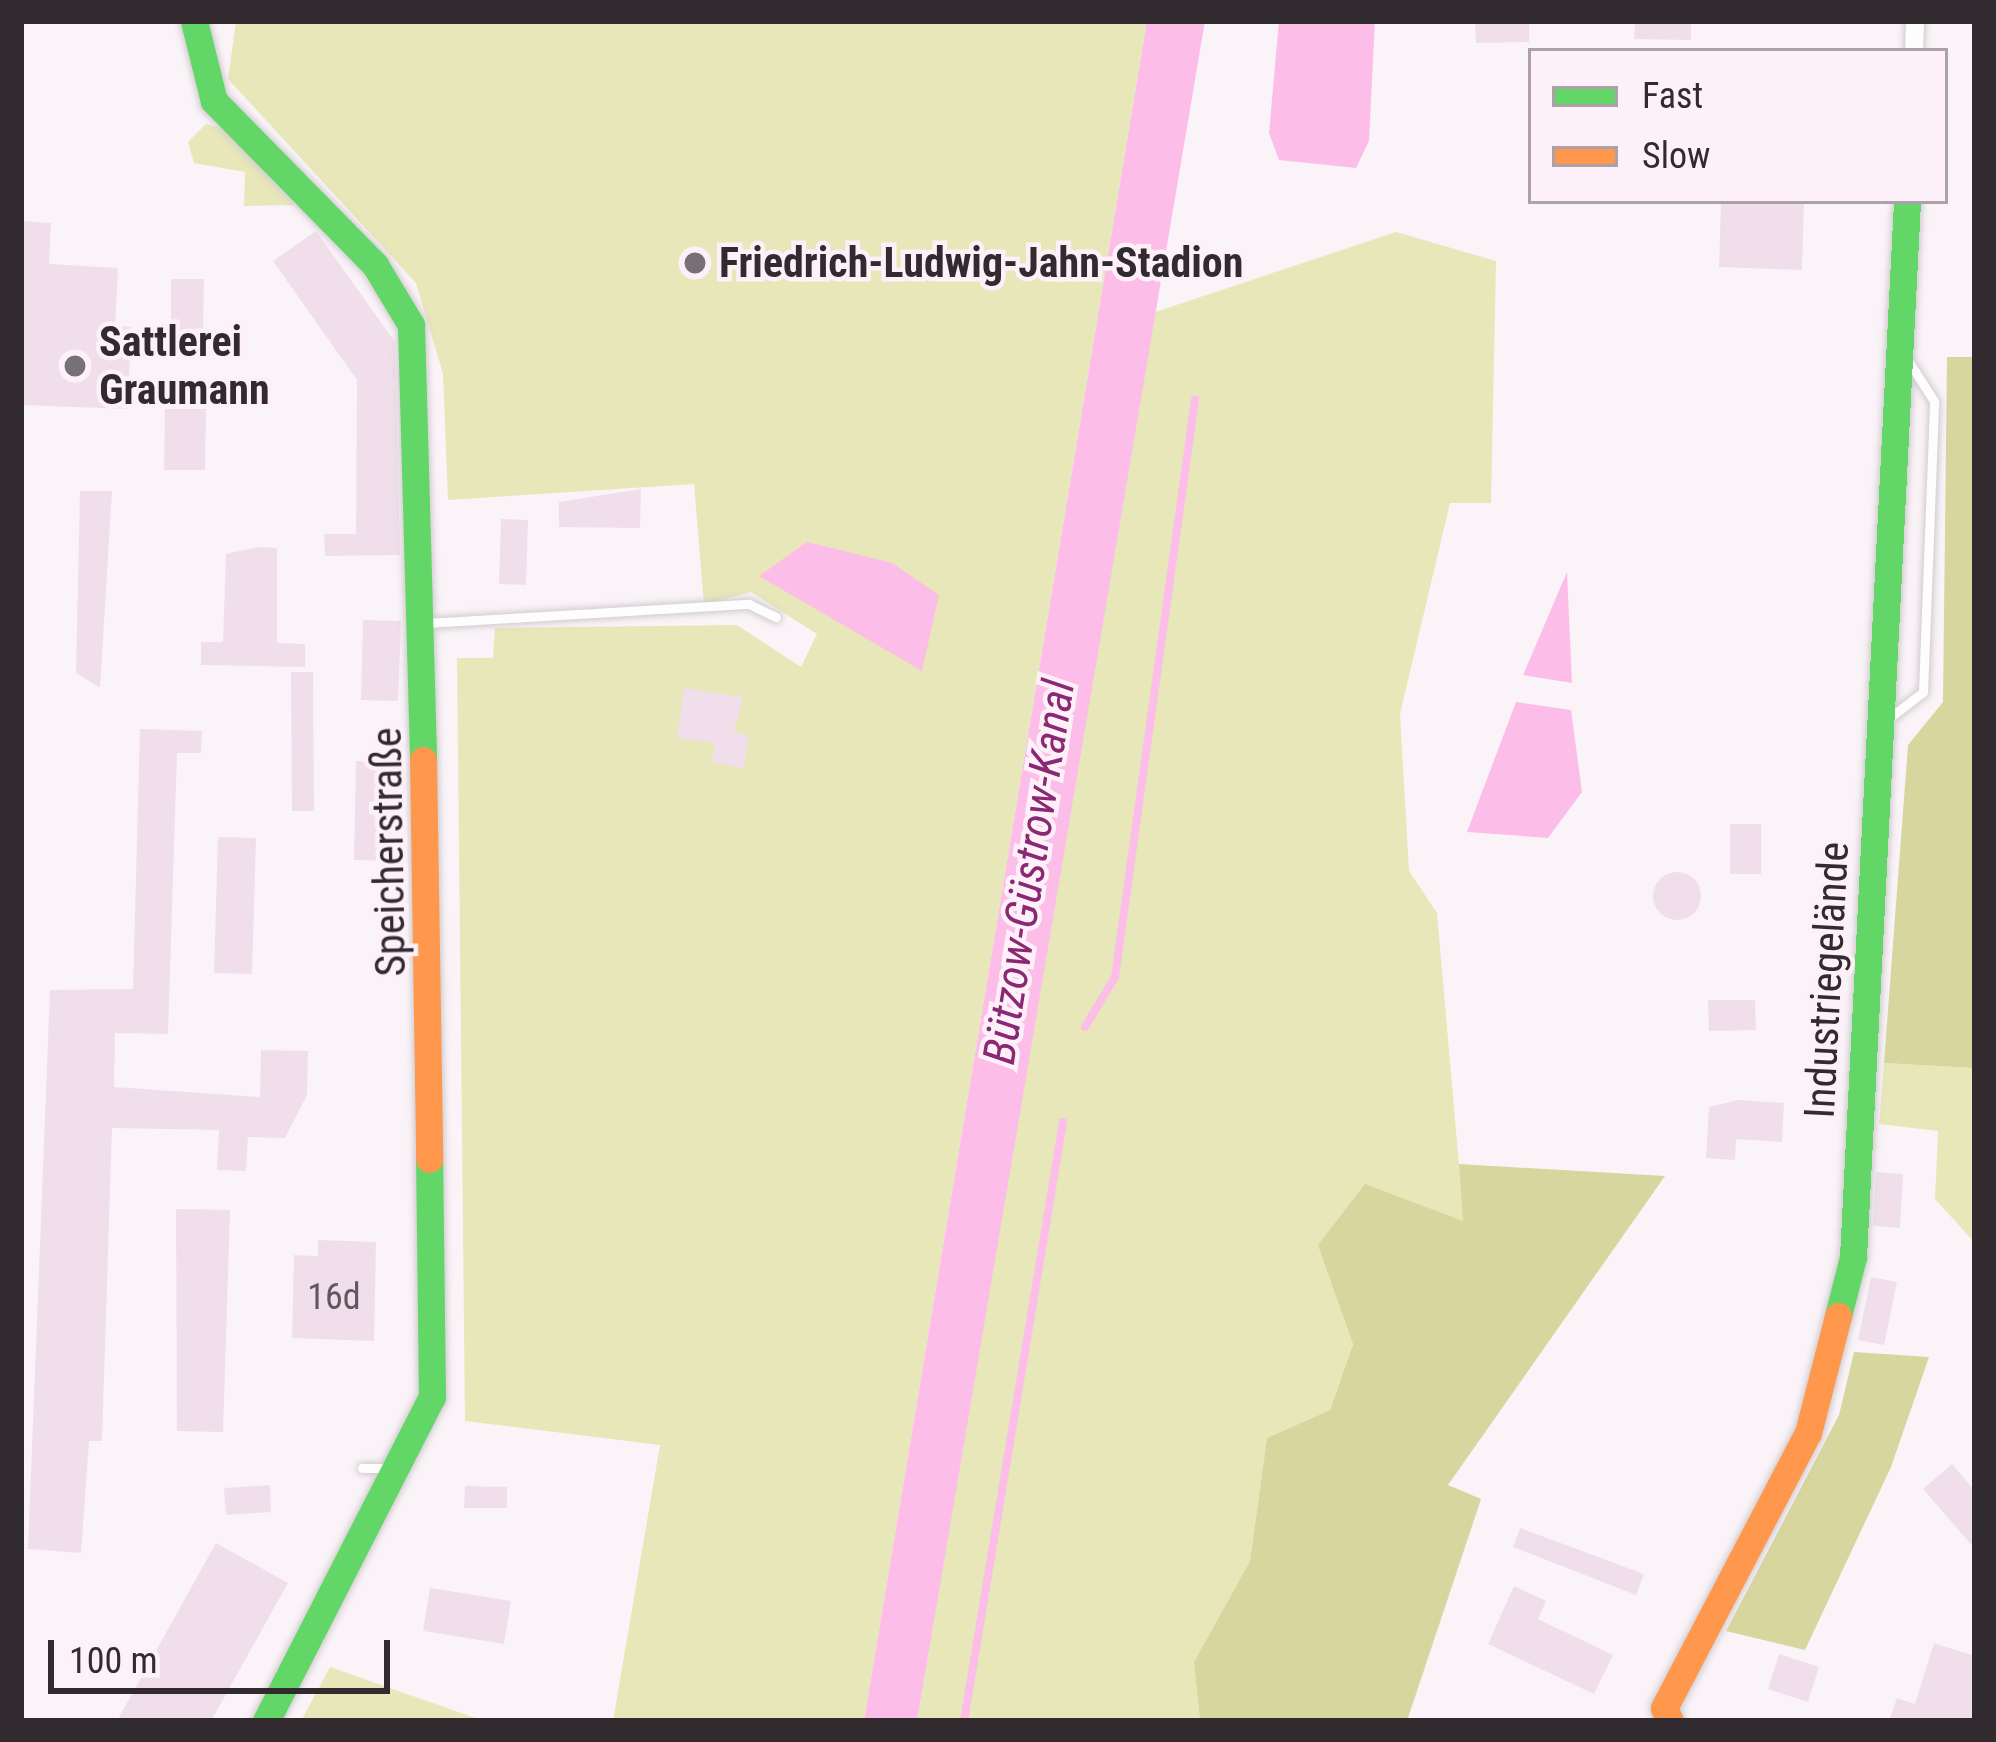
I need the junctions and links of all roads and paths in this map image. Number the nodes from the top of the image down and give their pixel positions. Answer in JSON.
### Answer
{"nodes":[{"id":1,"x":194,"y":21,"type":"edge"},
{"id":2,"x":1907,"y":204,"type":"edge"},
{"id":3,"x":776,"y":617,"type":"dead end"},
{"id":4,"x":426,"y":623,"type":"junction"},
{"id":5,"x":362,"y":1468,"type":"dead end"},
{"id":6,"x":403,"y":1468,"type":"junction"},
{"id":7,"x":266,"y":1721,"type":"edge"},
{"id":8,"x":1670,"y":1721,"type":"edge"}],
"edges":[{"from":1,"to":4,"type":"street","name":"Speicherstraße"},
{"from":2,"to":8,"type":"street","name":"Industriegelände"},
{"from":3,"to":4,"type":"lane"},
{"from":4,"to":6,"type":"street","name":"Speicherstraße"},
{"from":5,"to":6,"type":"lane"},
{"from":6,"to":7,"type":"street","name":"Speicherstraße"}]}
